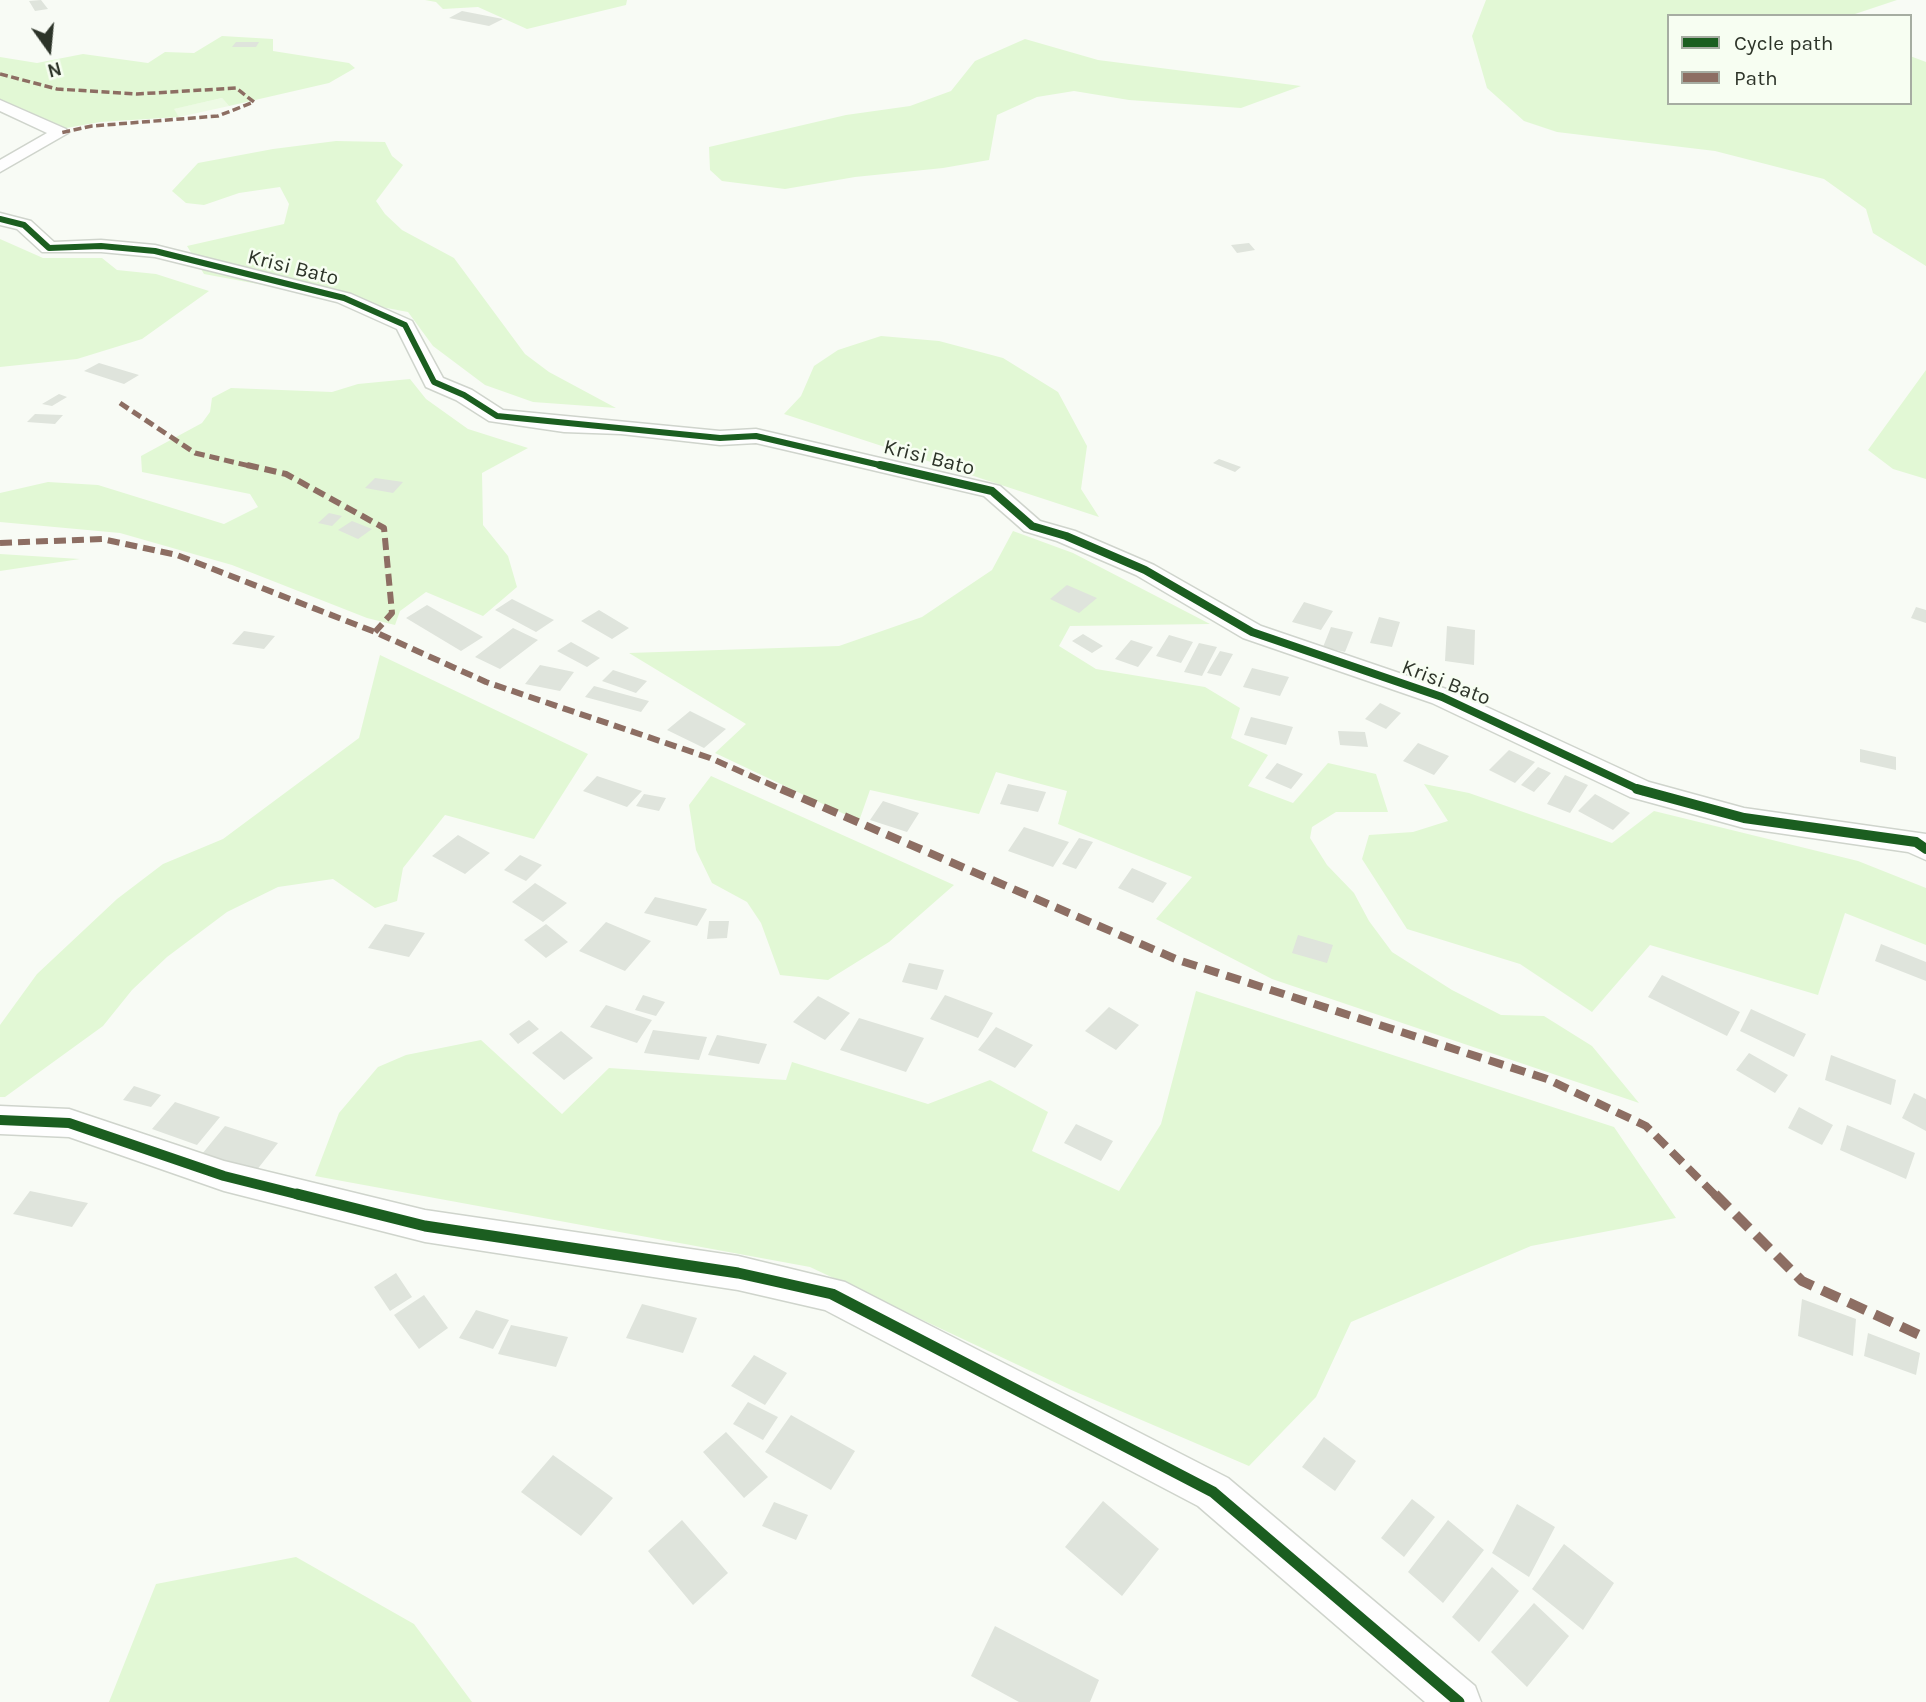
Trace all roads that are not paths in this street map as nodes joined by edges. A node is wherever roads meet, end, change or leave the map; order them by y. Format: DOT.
graph roads {
  1 [pos="0,105"];
  2 [pos="0,167"];
  3 [pos="0,219"];
  4 [pos="1926,849"];
  5 [pos="0,1120"];
  6 [pos="1459,1702"];
  1 -- 2 [label="street"];
  3 -- 4 [label="street, Krisi Bato"];
  5 -- 6 [label="street"];
}
